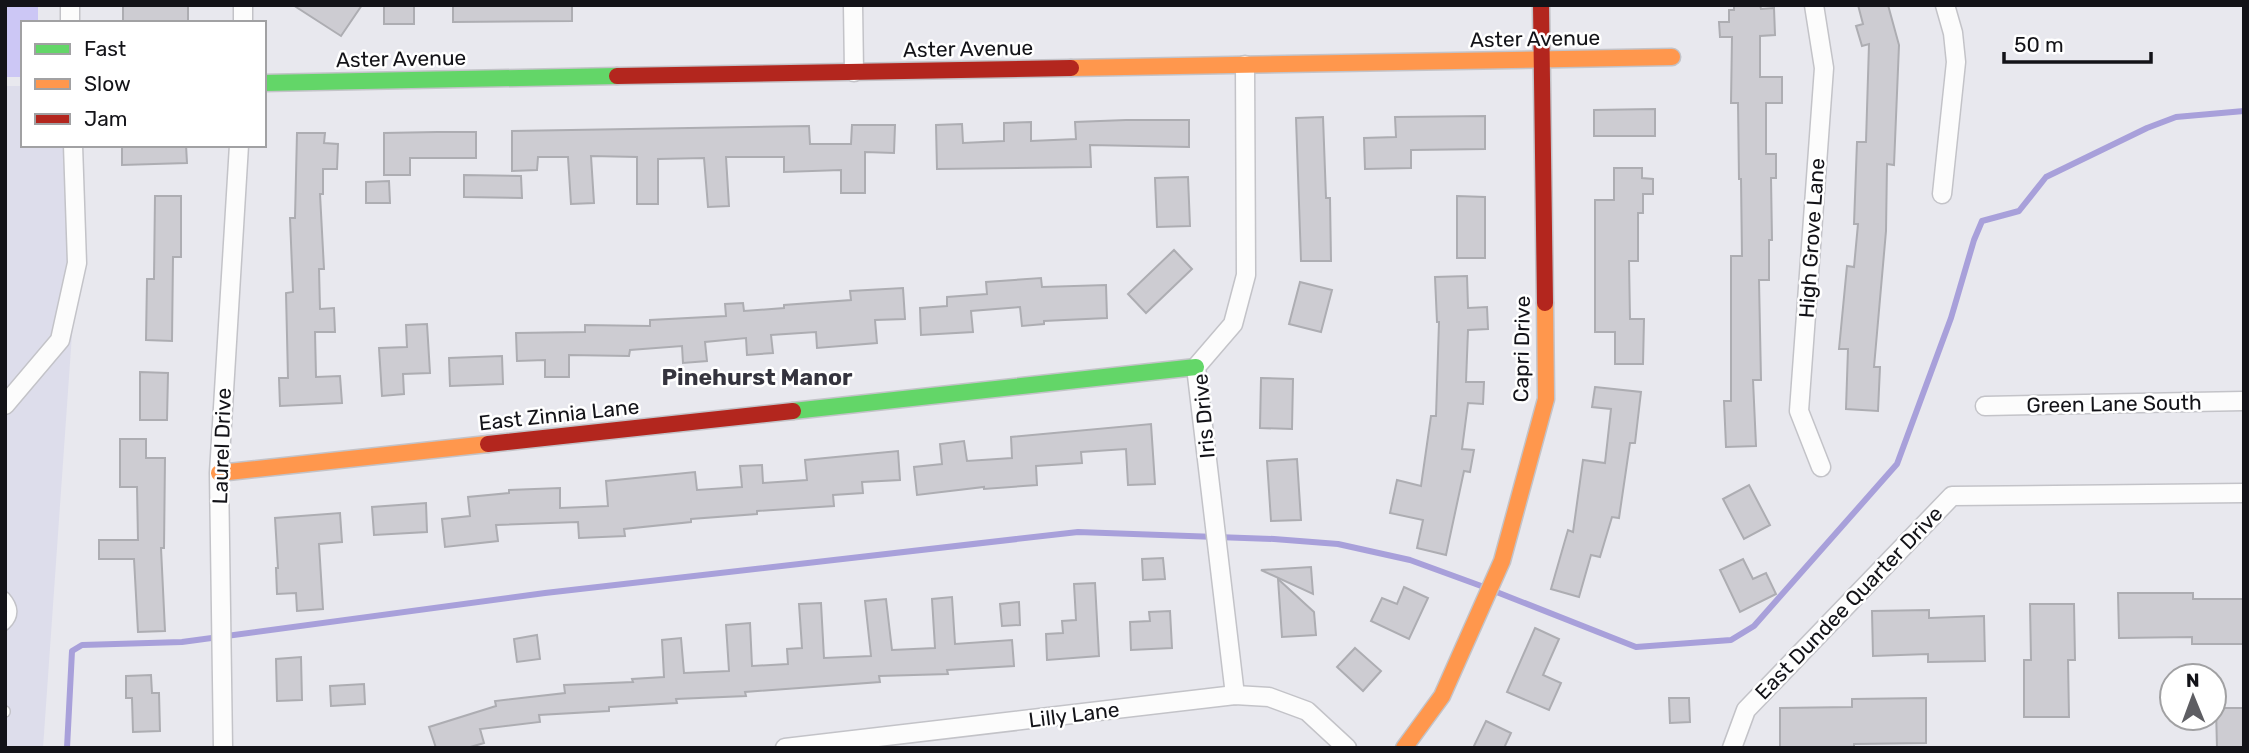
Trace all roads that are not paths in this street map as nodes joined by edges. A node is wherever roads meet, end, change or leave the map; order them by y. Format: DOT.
graph roads {
  1 [pos="853,5"];
  2 [pos="1541,5"];
  3 [pos="1814,5"];
  4 [pos="1945,5"];
  5 [pos="1672,57"];
  6 [pos="1543,59"];
  7 [pos="1245,65"];
  8 [pos="854,72"];
  9 [pos="266,83"];
  10 [pos="73,147"];
  11 [pos="239,147"];
  12 [pos="1942,194"];
  13 [pos="1196,367"];
  14 [pos="2244,401"];
  15 [pos="5,405"];
  16 [pos="1985,406"];
  17 [pos="1821,467"];
  18 [pos="219,473"];
  19 [pos="2244,493"];
  20 [pos="5,597"];
  21 [pos="5,625"];
  22 [pos="1235,695"];
  23 [pos="855,745"];
  24 [pos="223,748"];
  25 [pos="785,748"];
  26 [pos="1347,748"];
  27 [pos="1404,748"];
  28 [pos="1732,748"];
  1 -- 8 [label="street"];
  2 -- 6 [label="street, Capri Drive"];
  3 -- 17 [label="street, High Grove Lane"];
  4 -- 12 [label="street"];
  5 -- 6 [label="street, Aster Avenue"];
  6 -- 7 [label="street, Aster Avenue"];
  6 -- 27 [label="street, Capri Drive"];
  7 -- 8 [label="street, Aster Avenue"];
  7 -- 13 [label="street, Iris Drive"];
  8 -- 9 [label="street, Aster Avenue"];
  10 -- 15 [label="street"];
  11 -- 18 [label="street, Laurel Drive"];
  13 -- 18 [label="street, East Zinnia Lane"];
  13 -- 22 [label="street, Iris Drive"];
  14 -- 16 [label="street, Green Lane South"];
  18 -- 24 [label="street, Laurel Drive"];
  19 -- 28 [label="street, East Dundee Quarter Drive"];
  20 -- 21 [label="lane"];
  22 -- 23 [label="street, Lilly Lane"];
  22 -- 26 [label="street, Lilly Lane"];
  23 -- 25 [label="street, Lilly Lane"];
}
